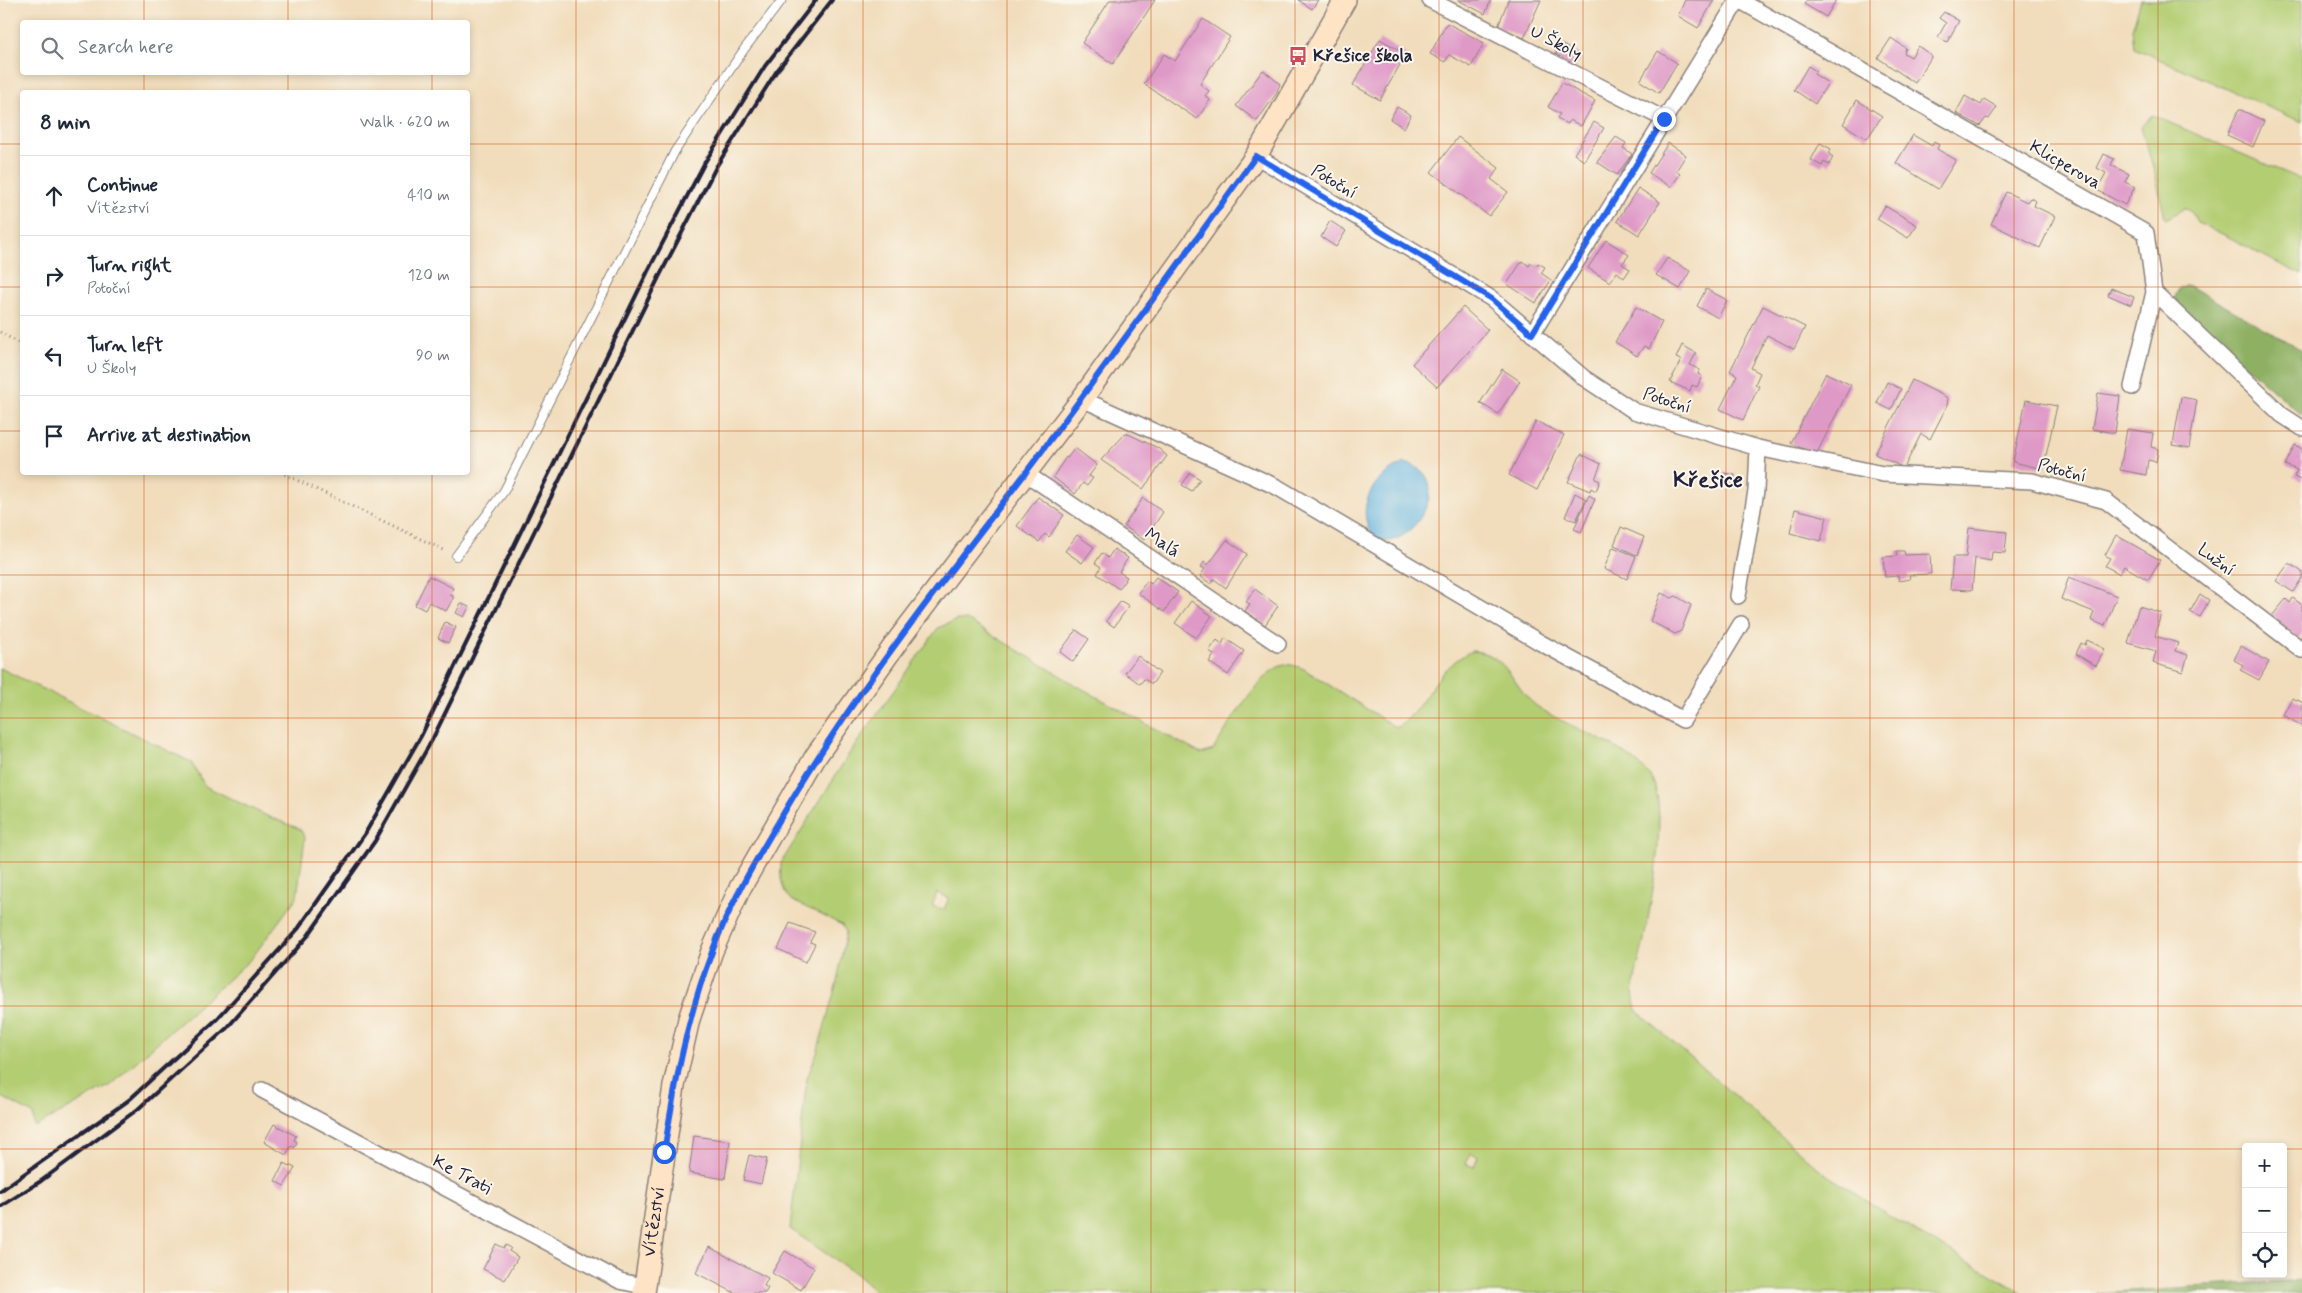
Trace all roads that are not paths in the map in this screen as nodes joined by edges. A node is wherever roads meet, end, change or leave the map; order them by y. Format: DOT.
graph roads {
  1 [pos="782,0"];
  2 [pos="1345,0"];
  3 [pos="1430,0"];
  4 [pos="1738,0"];
  5 [pos="1664,119"];
  6 [pos="1256,156"];
  7 [pos="2154,292"];
  8 [pos="1532,334"];
  9 [pos="2132,387"];
  10 [pos="1082,399"];
  11 [pos="2302,428"];
  12 [pos="1758,448"];
  13 [pos="1025,473"];
  14 [pos="2106,501"];
  15 [pos="456,556"];
  16 [pos="1738,596"];
  17 [pos="1741,624"];
  18 [pos="1278,644"];
  19 [pos="2302,650"];
  20 [pos="262,1090"];
  21 [pos="646,1290"];
  1 -- 15 [label="lane"];
  2 -- 6 [label="main road, Vítězství"];
  3 -- 5 [label="street, U Školy"];
  4 -- 5 [label="street"];
  4 -- 7 [label="street, Klicperova"];
  5 -- 8 [label="street"];
  6 -- 8 [label="street, Potoční"];
  6 -- 10 [label="main road, Vítězství"];
  7 -- 9 [label="street"];
  7 -- 11 [label="street"];
  8 -- 12 [label="street, Potoční"];
  10 -- 13 [label="main road, Vítězství"];
  10 -- 17 [label="street"];
  12 -- 14 [label="street, Potoční"];
  12 -- 16 [label="street"];
  13 -- 18 [label="street, Malá"];
  13 -- 21 [label="main road, Vítězství"];
  14 -- 19 [label="street, Lužní"];
  20 -- 21 [label="street, Ke Trati"];
}
